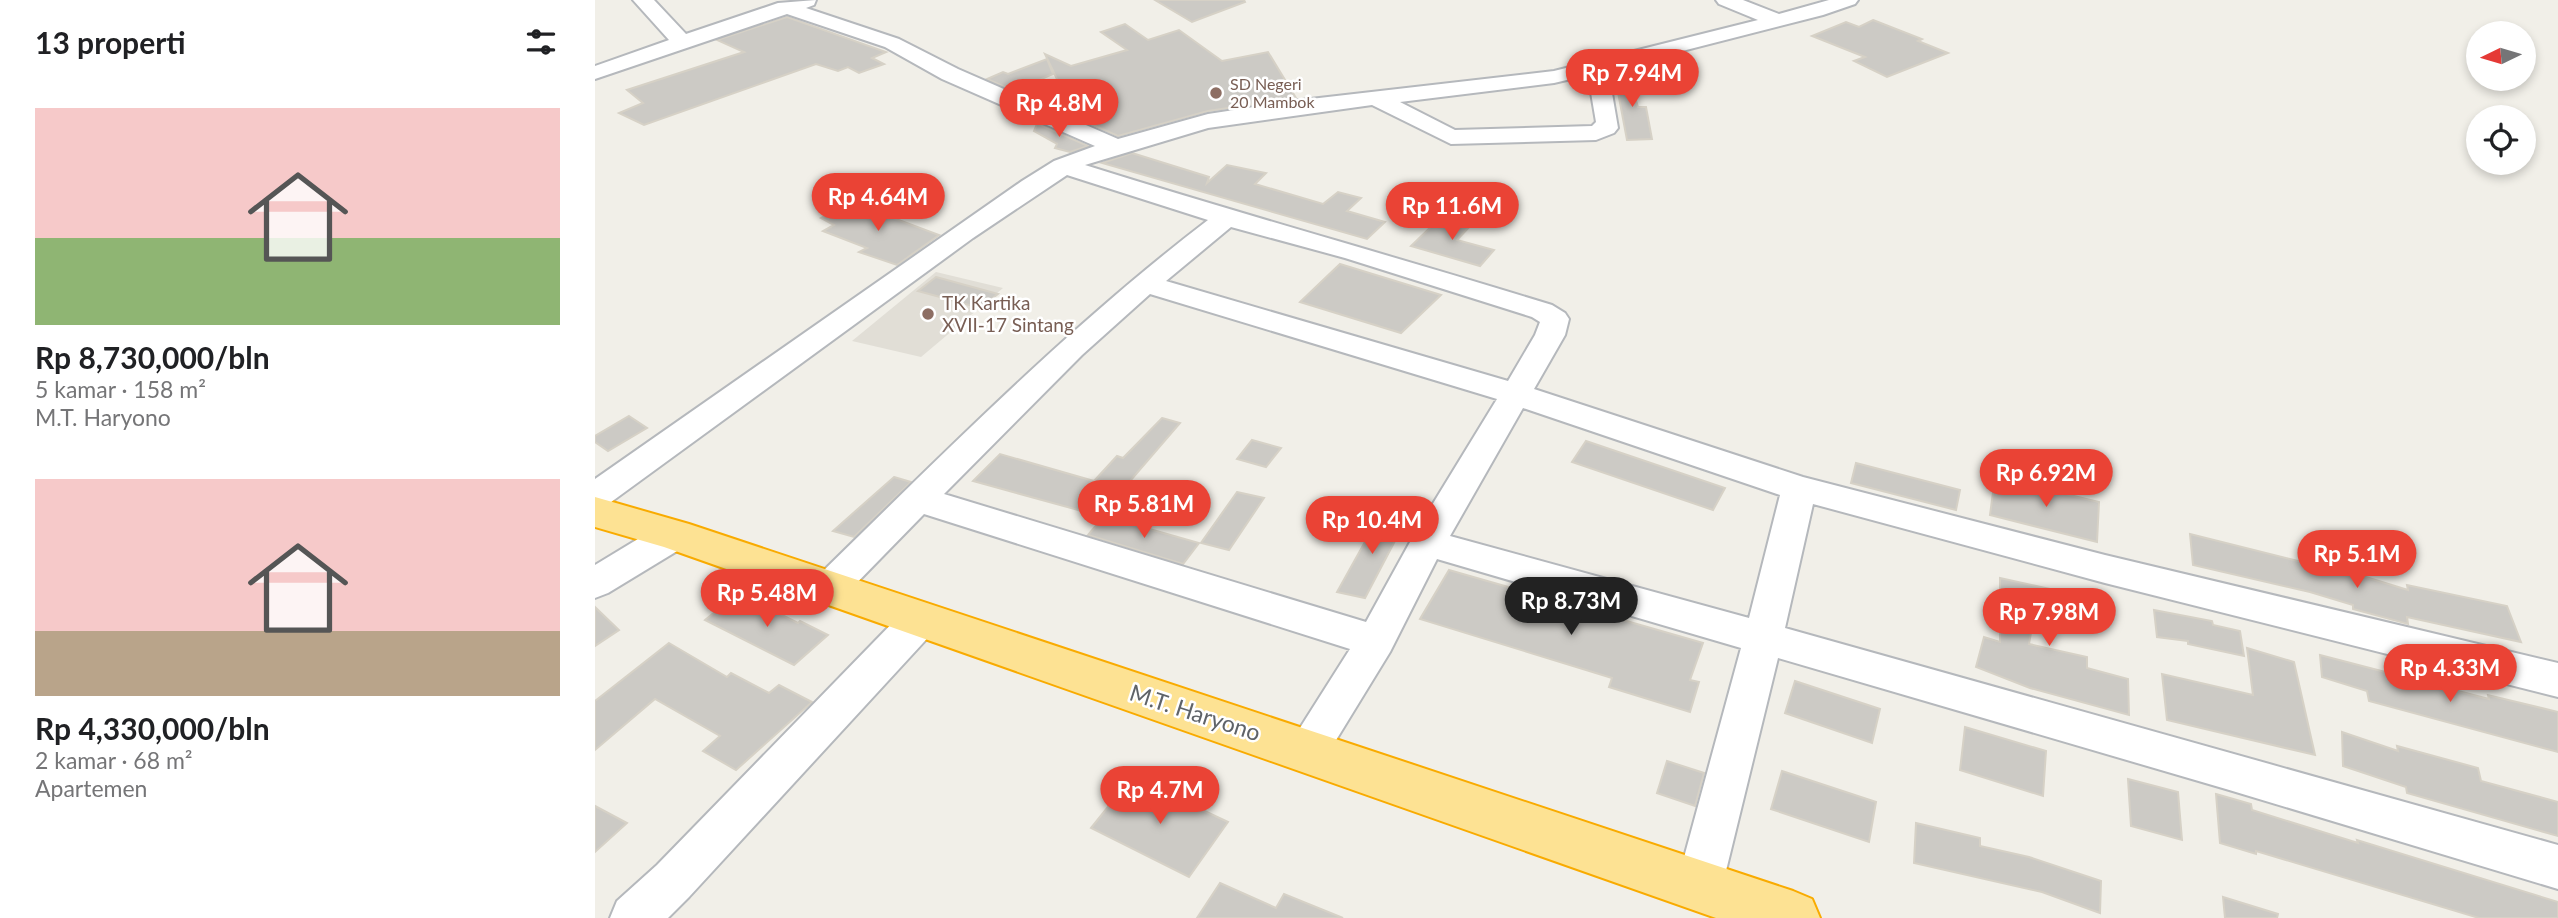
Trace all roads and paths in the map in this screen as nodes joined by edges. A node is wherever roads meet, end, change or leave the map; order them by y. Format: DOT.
graph roads {
  1 [pos="643,0"];
  2 [pos="810,0"];
  3 [pos="1726,0"];
  4 [pos="1848,0"];
  5 [pos="785,7"];
  6 [pos="1779,21"];
  7 [pos="682,42"];
  8 [pos="1597,67"];
  9 [pos="595,73"];
  10 [pos="1375,97"];
  11 [pos="1115,146"];
  12 [pos="1063,166"];
  13 [pos="1227,218"];
  14 [pos="1144,283"];
  15 [pos="1516,394"];
  16 [pos="1799,488"];
  17 [pos="595,496"];
  18 [pos="919,499"];
  19 [pos="595,512"];
  20 [pos="674,535"];
  21 [pos="1428,543"];
  22 [pos="595,583"];
  23 [pos="829,588"];
  24 [pos="920,620"];
  25 [pos="1763,640"];
  26 [pos="1376,642"];
  27 [pos="2558,680"];
  28 [pos="1307,750"];
  29 [pos="2558,867"];
  30 [pos="1699,887"];
  31 [pos="634,918"];
  32 [pos="1793,918"];
  1 -- 7 [label="street"];
  2 -- 5 [label="street"];
  3 -- 6 [label="street"];
  4 -- 6 [label="street"];
  5 -- 7 [label="street"];
  5 -- 11 [label="street"];
  6 -- 8 [label="street"];
  7 -- 9 [label="street"];
  8 -- 10 [label="street"];
  8 -- 10 [label="street"];
  10 -- 11 [label="street"];
  11 -- 12 [label="street"];
  12 -- 13 [label="street"];
  12 -- 17 [label="street"];
  13 -- 14 [label="street"];
  13 -- 15 [label="street"];
  14 -- 15 [label="street"];
  14 -- 18 [label="street"];
  15 -- 16 [label="street"];
  15 -- 21 [label="street"];
  16 -- 25 [label="street"];
  16 -- 27 [label="street"];
  18 -- 23 [label="street"];
  18 -- 26 [label="street"];
  19 -- 20 [label="highway, M.T. Haryono"];
  20 -- 22 [label="street"];
  20 -- 23 [label="highway, M.T. Haryono"];
  21 -- 25 [label="street"];
  21 -- 26 [label="street"];
  23 -- 24 [label="highway, M.T. Haryono"];
  24 -- 28 [label="highway, M.T. Haryono"];
  24 -- 31 [label="street"];
  25 -- 29 [label="street"];
  25 -- 30 [label="street"];
  26 -- 28 [label="street"];
  28 -- 30 [label="highway, M.T. Haryono"];
  30 -- 32 [label="highway, M.T. Haryono"];
}
